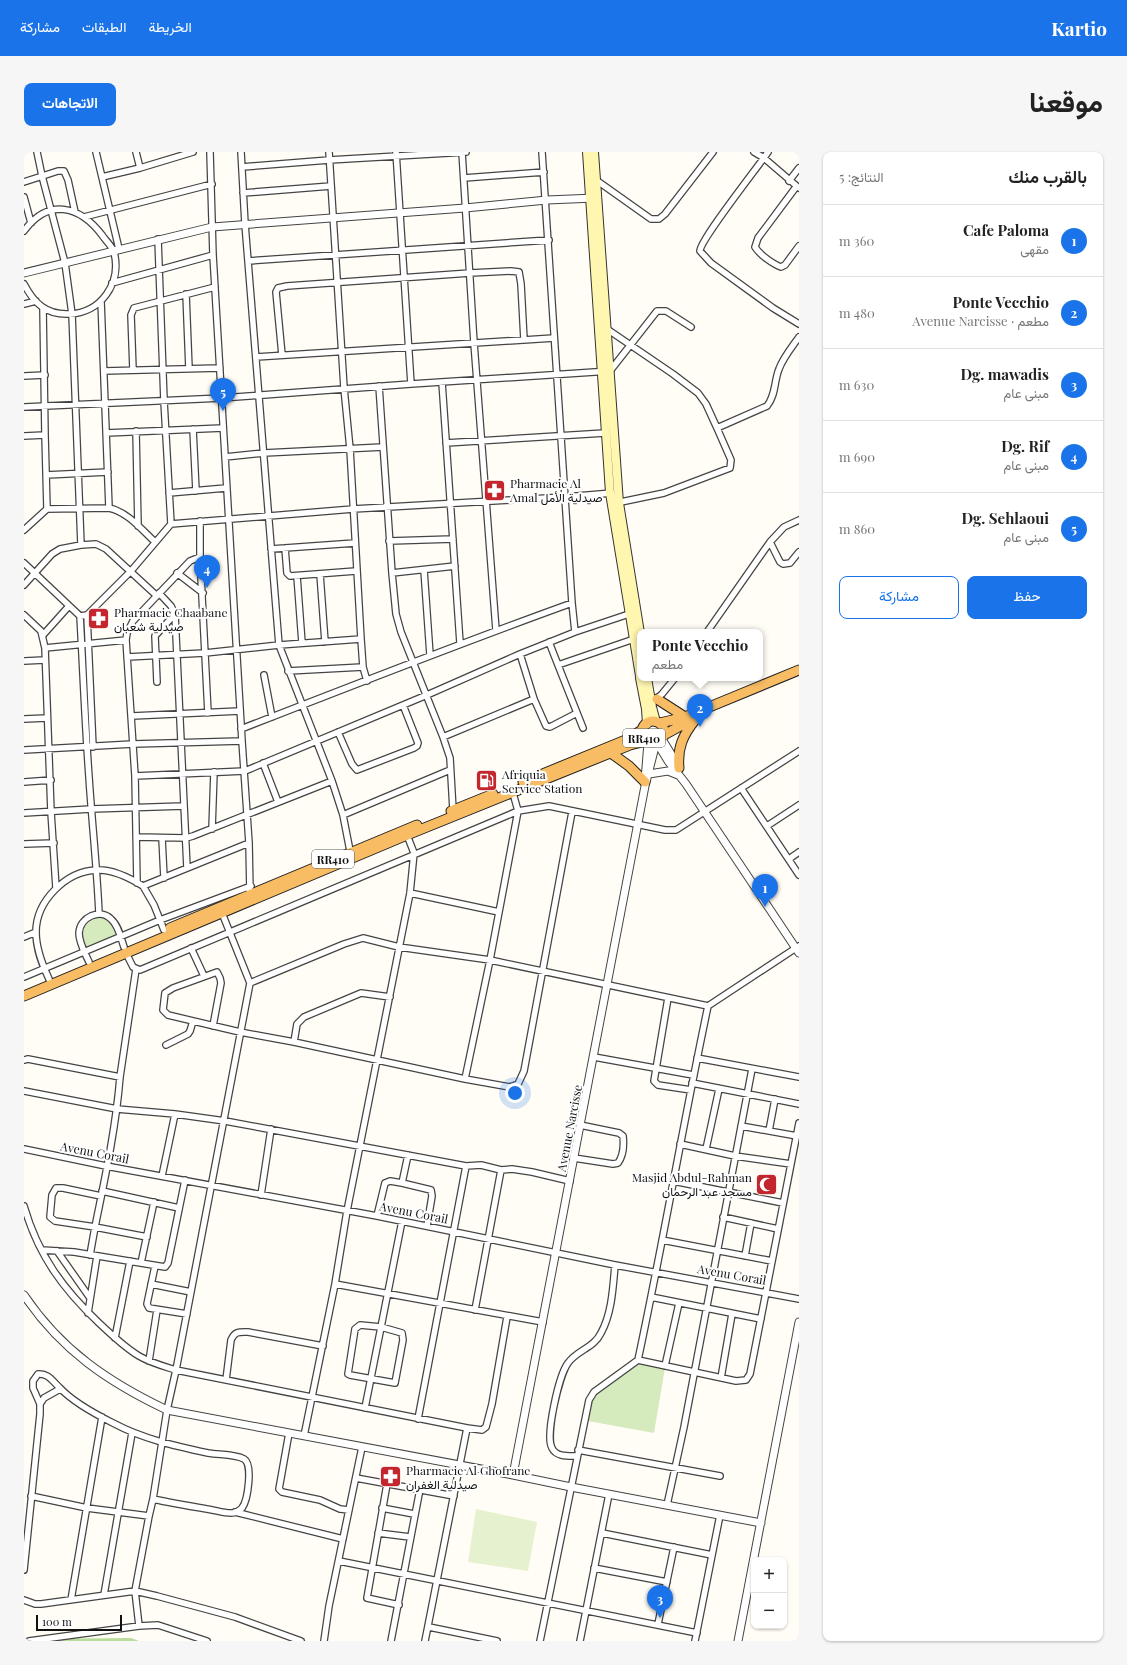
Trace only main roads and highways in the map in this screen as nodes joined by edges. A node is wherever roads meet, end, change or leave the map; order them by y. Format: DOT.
graph roads {
  1 [pos="587,152"];
  2 [pos="594,152"];
  3 [pos="593,180"];
  4 [pos="606,371"];
  5 [pos="614,492"];
  6 [pos="633,613"];
  7 [pos="639,629"];
  8 [pos="637,650"];
  9 [pos="799,670"];
  10 [pos="799,676"];
  11 [pos="641,681"];
  12 [pos="648,681"];
  13 [pos="654,700"];
  14 [pos="685,717"];
  15 [pos="696,719"];
  16 [pos="658,723"];
  17 [pos="644,727"];
  18 [pos="656,740"];
  19 [pos="611,754"];
  20 [pos="679,772"];
  21 [pos="646,781"];
  22 [pos="125,950"];
  23 [pos="24,990"];
  24 [pos="24,996"];
  1 -- 3 [label="main road"];
  2 -- 3 [label="main road"];
  3 -- 4 [label="main road"];
  4 -- 5 [label="main road"];
  4 -- 5 [label="main road"];
  5 -- 6 [label="main road"];
  6 -- 7 [label="main road"];
  6 -- 8 [label="main road"];
  9 -- 14 [label="highway, RR410"];
  10 -- 15 [label="highway, RR410"];
  11 -- 17 [label="main road"];
  12 -- 13 [label="main road"];
  13 -- 14 [label="highway"];
  13 -- 16 [label="main road"];
  14 -- 16 [label="highway, RR410"];
  15 -- 18 [label="highway, RR410"];
  15 -- 20 [label="highway"];
  16 -- 17 [label="highway, RR410"];
  16 -- 18 [label="highway, RR410"];
  17 -- 18 [label="highway, RR410"];
  17 -- 22 [label="highway, RR410"];
  18 -- 19 [label="highway, RR410"];
  19 -- 21 [label="highway"];
  19 -- 22 [label="highway, RR410"];
  22 -- 23 [label="highway, RR410"];
  22 -- 24 [label="highway, RR410"];
}
